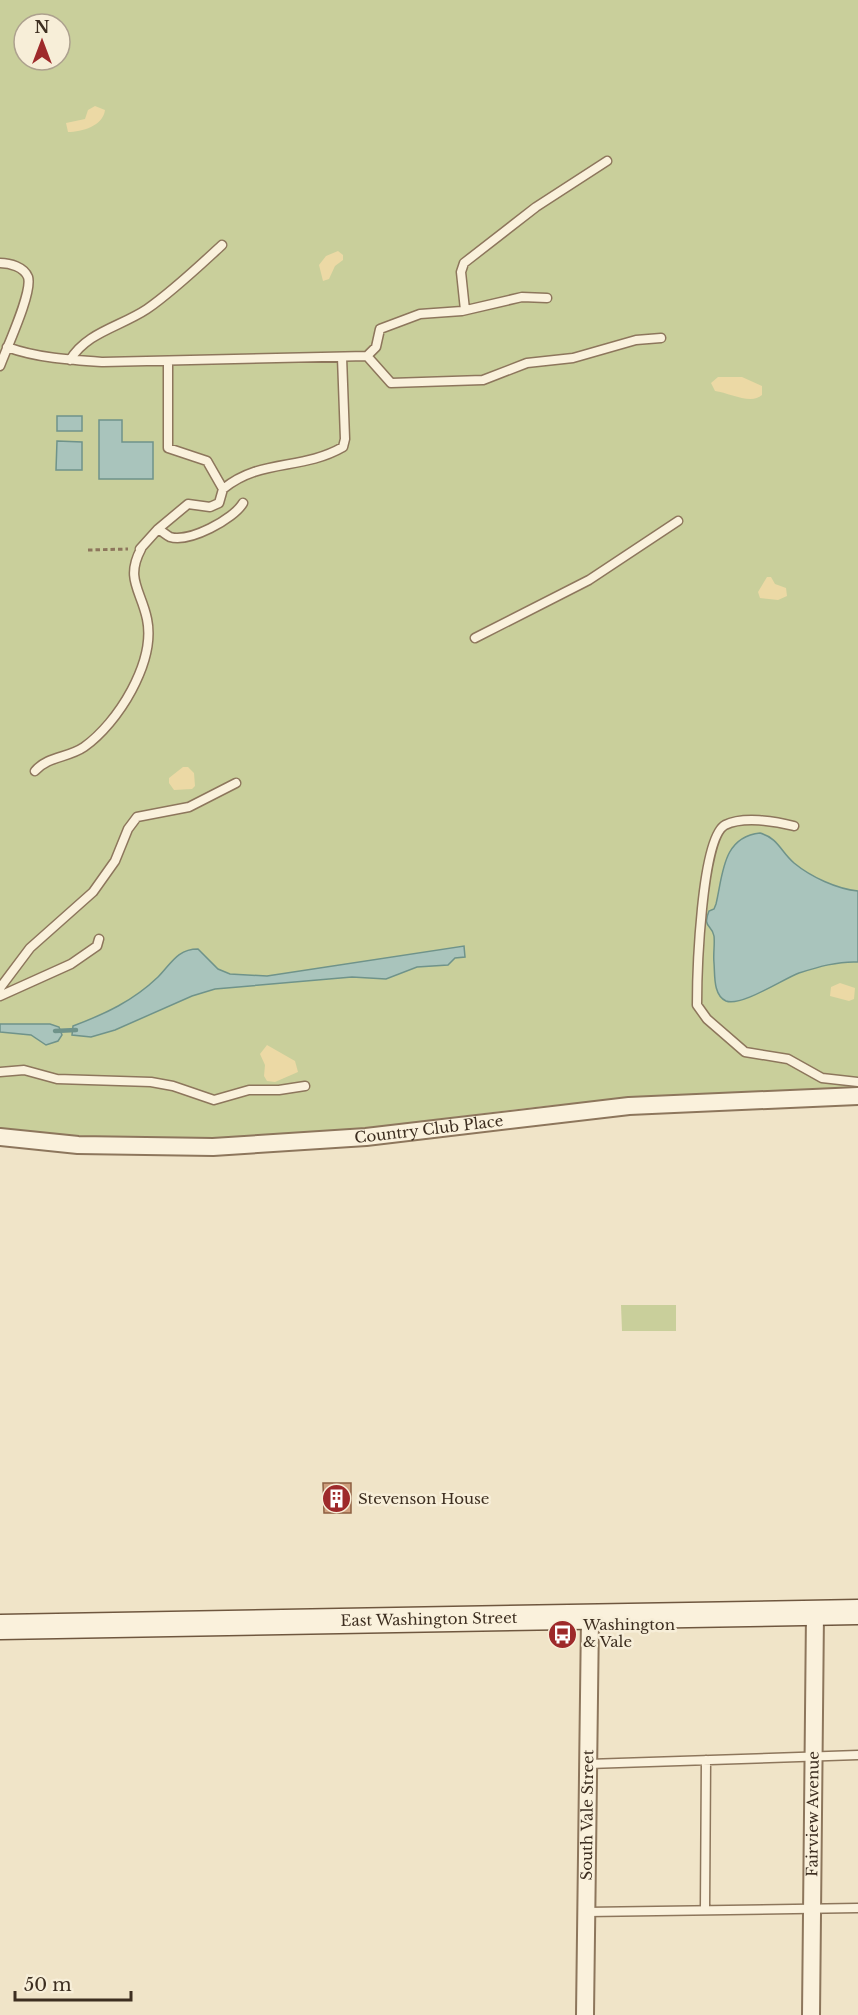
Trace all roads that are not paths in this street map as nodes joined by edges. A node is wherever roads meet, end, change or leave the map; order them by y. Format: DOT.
graph roads {
  1 [pos="607,161"];
  2 [pos="222,245"];
  3 [pos="0,263"];
  4 [pos="547,298"];
  5 [pos="465,310"];
  6 [pos="661,338"];
  7 [pos="7,347"];
  8 [pos="367,356"];
  9 [pos="342,357"];
  10 [pos="70,360"];
  11 [pos="168,361"];
  12 [pos="0,366"];
  13 [pos="223,489"];
  14 [pos="243,503"];
  15 [pos="678,521"];
  16 [pos="158,529"];
  17 [pos="475,638"];
  18 [pos="34,771"];
  19 [pos="236,783"];
  20 [pos="794,826"];
  21 [pos="99,939"];
  22 [pos="0,988"];
  23 [pos="0,996"];
  24 [pos="0,1072"];
  25 [pos="858,1082"];
  26 [pos="305,1086"];
  27 [pos="858,1096"];
  28 [pos="0,1137"];
  29 [pos="815,1612"];
  30 [pos="858,1612"];
  31 [pos="590,1617"];
  32 [pos="0,1627"];
  33 [pos="858,1755"];
  34 [pos="813,1756"];
  35 [pos="705,1760"];
  36 [pos="588,1764"];
  37 [pos="858,1908"];
  38 [pos="812,1909"];
  39 [pos="705,1910"];
  40 [pos="586,1912"];
  41 [pos="585,2015"];
  42 [pos="811,2015"];
  1 -- 5 [label="lane"];
  2 -- 10 [label="lane"];
  3 -- 7 [label="lane"];
  4 -- 5 [label="lane"];
  5 -- 8 [label="lane"];
  6 -- 8 [label="lane"];
  7 -- 10 [label="lane"];
  7 -- 12 [label="lane"];
  8 -- 9 [label="lane"];
  9 -- 11 [label="lane"];
  9 -- 13 [label="lane"];
  10 -- 11 [label="lane"];
  11 -- 13 [label="lane"];
  13 -- 16 [label="lane"];
  14 -- 16 [label="lane"];
  15 -- 17 [label="lane"];
  16 -- 18 [label="lane"];
  19 -- 22 [label="lane"];
  20 -- 25 [label="lane"];
  21 -- 23 [label="lane"];
  24 -- 26 [label="lane"];
  27 -- 28 [label="street, Country Club Place"];
  29 -- 30 [label="main road, East Washington Street"];
  29 -- 31 [label="main road, East Washington Street"];
  29 -- 34 [label="street, Fairview Avenue"];
  31 -- 32 [label="main road, East Washington Street"];
  31 -- 36 [label="street, South Vale Street"];
  33 -- 34 [label="lane"];
  34 -- 35 [label="lane"];
  34 -- 38 [label="street, Fairview Avenue"];
  35 -- 36 [label="lane"];
  35 -- 39 [label="lane"];
  36 -- 40 [label="street, South Vale Street"];
  37 -- 38 [label="lane"];
  38 -- 39 [label="lane"];
  38 -- 42 [label="street, Fairview Avenue"];
  39 -- 40 [label="lane"];
  40 -- 41 [label="street, South Vale Street"];
}
